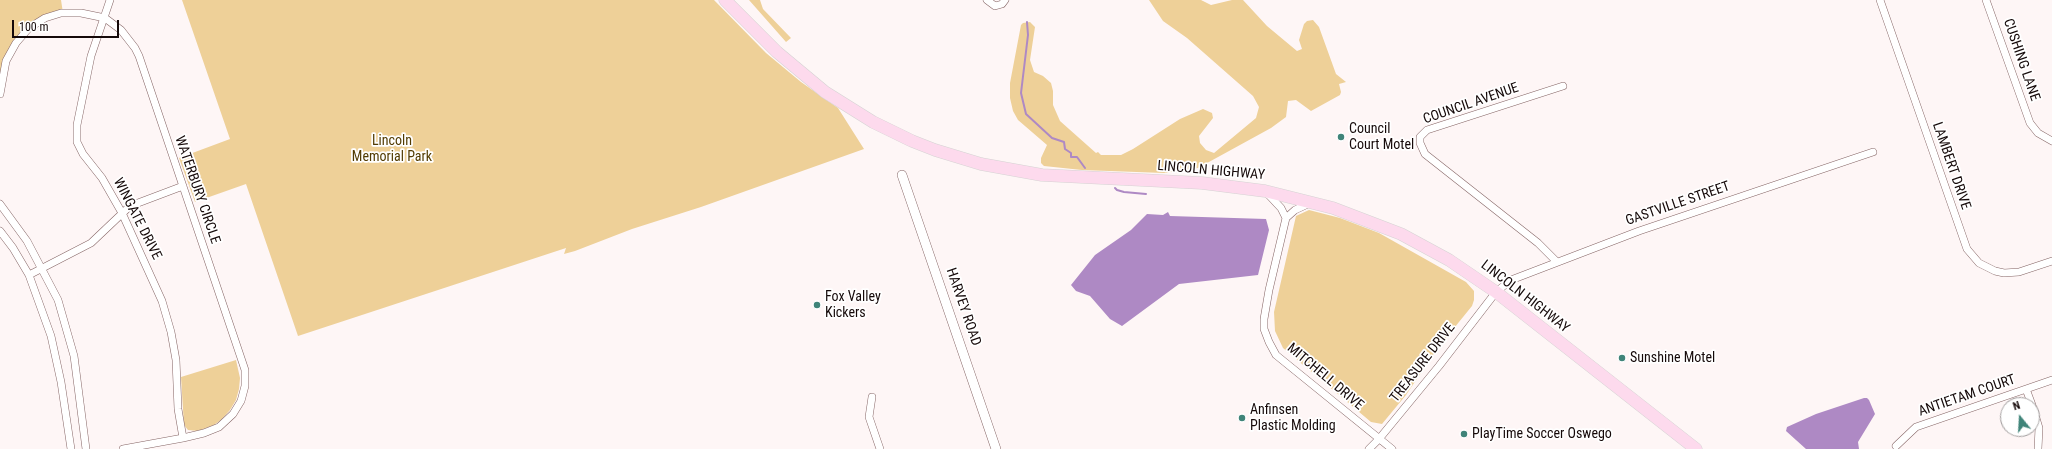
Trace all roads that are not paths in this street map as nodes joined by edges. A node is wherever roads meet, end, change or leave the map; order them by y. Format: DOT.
graph roads {
  1 [pos="110,0"];
  2 [pos="725,0"];
  3 [pos="987,0"];
  4 [pos="1005,0"];
  5 [pos="1882,0"];
  6 [pos="1986,0"];
  7 [pos="105,18"];
  8 [pos="1563,86"];
  9 [pos="0,94"];
  10 [pos="2052,141"];
  11 [pos="1873,152"];
  12 [pos="902,175"];
  13 [pos="182,186"];
  14 [pos="1264,191"];
  15 [pos="1314,202"];
  16 [pos="0,204"];
  17 [pos="122,213"];
  18 [pos="1286,218"];
  19 [pos="0,231"];
  20 [pos="1556,261"];
  21 [pos="2052,261"];
  22 [pos="43,269"];
  23 [pos="29,275"];
  24 [pos="1496,292"];
  25 [pos="2052,380"];
  26 [pos="2026,389"];
  27 [pos="872,397"];
  28 [pos="2029,397"];
  29 [pos="2039,437"];
  30 [pos="183,438"];
  31 [pos="1380,439"];
  32 [pos="1896,446"];
  33 [pos="71,449"];
  34 [pos="86,449"];
  35 [pos="123,449"];
  36 [pos="880,449"];
  37 [pos="996,449"];
  38 [pos="1369,449"];
  39 [pos="1392,449"];
  40 [pos="1696,449"];
  41 [pos="2038,449"];
  1 -- 7 [label="street, WINGATE DRIVE"];
  2 -- 14 [label="main road, LINCOLN HIGHWAY"];
  3 -- 4 [label="street"];
  5 -- 21 [label="street, LAMBERT DRIVE"];
  6 -- 10 [label="street, CUSHING LANE"];
  7 -- 9 [label="street, WATERBURY CIRCLE"];
  7 -- 13 [label="street, WATERBURY CIRCLE"];
  7 -- 17 [label="street, WINGATE DRIVE"];
  8 -- 20 [label="street, COUNCIL AVENUE"];
  11 -- 20 [label="street, GASTVILLE STREET"];
  12 -- 37 [label="street, HARVEY ROAD"];
  13 -- 17 [label="street"];
  13 -- 30 [label="street, WATERBURY CIRCLE"];
  14 -- 15 [label="main road, LINCOLN HIGHWAY"];
  14 -- 18 [label="street"];
  15 -- 18 [label="street"];
  15 -- 24 [label="main road, LINCOLN HIGHWAY"];
  16 -- 22 [label="street"];
  17 -- 22 [label="street"];
  17 -- 30 [label="street, WINGATE DRIVE"];
  18 -- 31 [label="street, MITCHELL DRIVE"];
  19 -- 23 [label="street"];
  20 -- 24 [label="street, GASTVILLE STREET"];
  22 -- 23 [label="street"];
  22 -- 34 [label="street"];
  23 -- 33 [label="street"];
  24 -- 31 [label="street, TREASURE DRIVE"];
  24 -- 40 [label="main road, LINCOLN HIGHWAY"];
  25 -- 26 [label="street, ANTIETAM COURT"];
  26 -- 28 [label="street"];
  26 -- 32 [label="street, ANTIETAM COURT"];
  27 -- 36 [label="street"];
  29 -- 41 [label="street"];
  30 -- 35 [label="street, WATERBURY CIRCLE"];
  31 -- 38 [label="street, TREASURE DRIVE"];
  31 -- 39 [label="street, MITCHELL DRIVE"];
}
